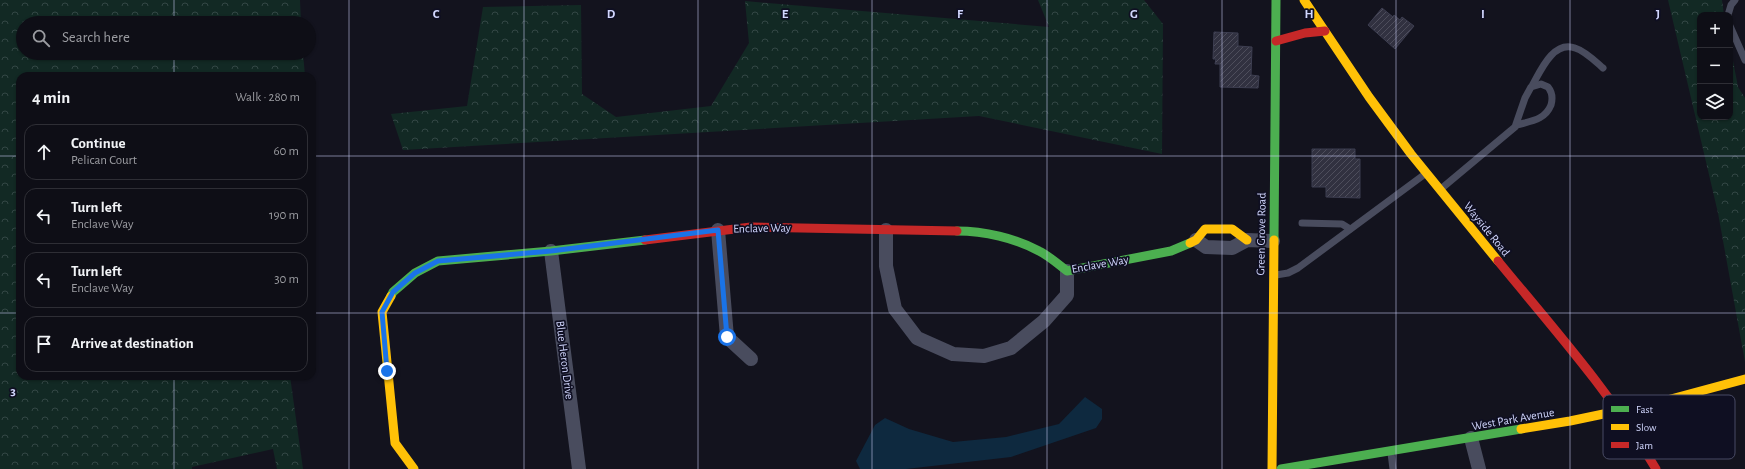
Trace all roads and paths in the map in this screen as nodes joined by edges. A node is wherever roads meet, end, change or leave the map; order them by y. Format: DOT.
graph roads {
  1 [pos="1276,0"];
  2 [pos="1304,0"];
  3 [pos="1735,0"];
  4 [pos="1729,12"];
  5 [pos="1325,31"];
  6 [pos="1733,33"];
  7 [pos="1276,41"];
  8 [pos="1745,60"];
  9 [pos="1603,68"];
  10 [pos="1532,86"];
  11 [pos="1515,127"];
  12 [pos="1426,173"];
  13 [pos="1440,190"];
  14 [pos="1302,223"];
  15 [pos="1350,229"];
  16 [pos="718,230"];
  17 [pos="886,230"];
  18 [pos="1196,240"];
  19 [pos="1273,241"];
  20 [pos="551,251"];
  21 [pos="1067,271"];
  22 [pos="1273,276"];
  23 [pos="751,359"];
  24 [pos="1745,379"];
  25 [pos="1606,395"];
  26 [pos="1686,395"];
  27 [pos="1603,414"];
  28 [pos="1471,438"];
  29 [pos="1390,450"];
  30 [pos="1650,459"];
  31 [pos="414,469"];
  32 [pos="578,469"];
  33 [pos="1272,469"];
  34 [pos="1281,469"];
  35 [pos="1393,469"];
  36 [pos="1479,469"];
  37 [pos="1656,469"];
  1 -- 7 [label="street, Green Grove Road"];
  2 -- 5 [label="street, Wayside Road"];
  3 -- 4 [label="lane"];
  5 -- 7 [label="street"];
  5 -- 12 [label="street, Wayside Road"];
  6 -- 8 [label="lane"];
  7 -- 19 [label="street, Green Grove Road"];
  9 -- 10 [label="lane"];
  10 -- 11 [label="lane"];
  10 -- 11 [label="lane"];
  11 -- 13 [label="lane"];
  12 -- 13 [label="street, Wayside Road"];
  12 -- 15 [label="lane"];
  13 -- 25 [label="street, Wayside Road"];
  14 -- 15 [label="lane"];
  15 -- 22 [label="lane"];
  16 -- 17 [label="street, Enclave Way"];
  16 -- 20 [label="street, Enclave Way"];
  16 -- 23 [label="street"];
  17 -- 21 [label="street, Enclave Way"];
  17 -- 21 [label="street"];
  18 -- 19 [label="street, Enclave Way"];
  18 -- 21 [label="street, Enclave Way"];
  19 -- 22 [label="street, Green Grove Road"];
  20 -- 31 [label="street, Enclave Way"];
  20 -- 32 [label="street, Blue Heron Drive"];
  22 -- 33 [label="street, Green Grove Road"];
  24 -- 26 [label="street, West Park Avenue"];
  27 -- 28 [label="street, West Park Avenue"];
  28 -- 29 [label="street, West Park Avenue"];
  28 -- 36 [label="street"];
  29 -- 34 [label="street, West Park Avenue"];
  29 -- 35 [label="lane"];
  30 -- 37 [label="street, Wayside Road"];
}
